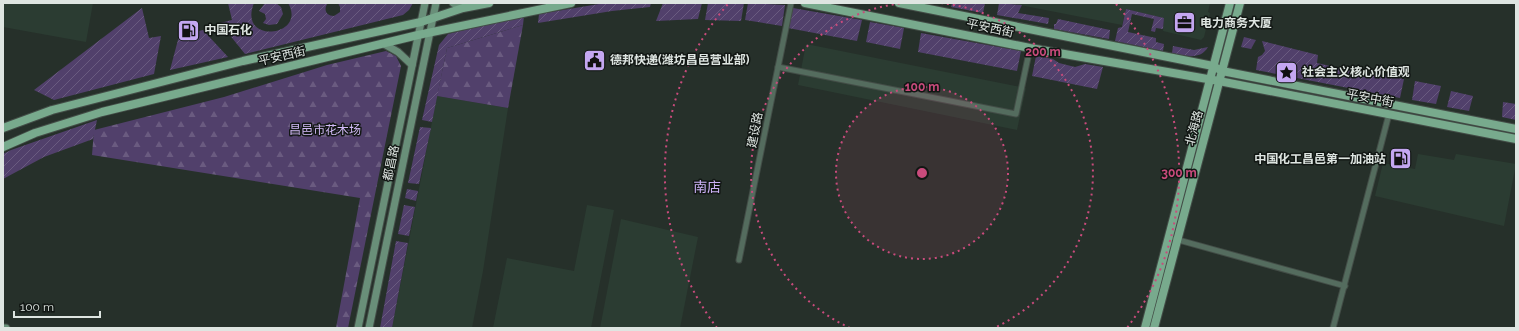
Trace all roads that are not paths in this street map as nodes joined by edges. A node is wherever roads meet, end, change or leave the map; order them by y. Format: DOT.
graph roads {
  1 [pos="425,3"];
  2 [pos="436,3"];
  3 [pos="453,3"];
  4 [pos="489,3"];
  5 [pos="571,3"];
  6 [pos="791,3"];
  7 [pos="805,3"];
  8 [pos="899,3"];
  9 [pos="1230,3"];
  10 [pos="1240,3"];
  11 [pos="463,8"];
  12 [pos="432,19"];
  13 [pos="420,22"];
  14 [pos="429,33"];
  15 [pos="418,35"];
  16 [pos="384,44"];
  17 [pos="1030,48"];
  18 [pos="412,66"];
  19 [pos="1213,66"];
  20 [pos="778,67"];
  21 [pos="1222,71"];
  22 [pos="1210,79"];
  23 [pos="1219,81"];
  24 [pos="1389,114"];
  25 [pos="3,128"];
  26 [pos="1516,129"];
  27 [pos="1516,139"];
  28 [pos="3,147"];
  29 [pos="1168,237"];
  30 [pos="1177,240"];
  31 [pos="739,260"];
  32 [pos="1345,286"];
  33 [pos="358,328"];
  34 [pos="369,328"];
  35 [pos="1145,328"];
  36 [pos="1154,328"];
  37 [pos="1333,328"];
  1 -- 13 [label="street, 都昌路"];
  2 -- 12 [label="street, 都昌路"];
  3 -- 11 [label="street"];
  4 -- 11 [label="main road, 平安西街"];
  5 -- 14 [label="main road, 平安西街"];
  6 -- 20 [label="street, 建设路"];
  7 -- 17 [label="main road, 平安西街"];
  8 -- 19 [label="main road, 平安西街"];
  9 -- 19 [label="main road, 北海路"];
  10 -- 21 [label="main road, 北海路"];
  11 -- 12 [label="main road, 平安西街"];
  12 -- 13 [label="main road, 平安西街"];
  12 -- 14 [label="street, 都昌路"];
  13 -- 15 [label="street, 都昌路"];
  13 -- 25 [label="main road, 平安西街"];
  14 -- 15 [label="main road, 平安西街"];
  14 -- 34 [label="street, 都昌路"];
  15 -- 16 [label="main road, 平安西街"];
  15 -- 18 [label="street, 都昌路"];
  16 -- 18 [label="street"];
  16 -- 28 [label="main road, 平安西街"];
  17 -- 20 [label="street"];
  17 -- 22 [label="main road, 平安西街"];
  18 -- 33 [label="street, 都昌路"];
  19 -- 21 [label="main road, 平安西街"];
  19 -- 22 [label="main road, 北海路"];
  20 -- 31 [label="street, 建设路"];
  21 -- 23 [label="main road, 北海路"];
  21 -- 26 [label="main road, 平安中街"];
  22 -- 23 [label="main road, 平安西街"];
  22 -- 29 [label="main road, 北海路"];
  23 -- 24 [label="main road, 平安中街"];
  23 -- 30 [label="main road, 北海路"];
  24 -- 27 [label="main road, 平安中街"];
  24 -- 32 [label="street"];
  29 -- 30 [label="street"];
  29 -- 35 [label="main road, 北海路"];
  30 -- 32 [label="street"];
  30 -- 36 [label="main road, 北海路"];
  32 -- 37 [label="street"];
}
